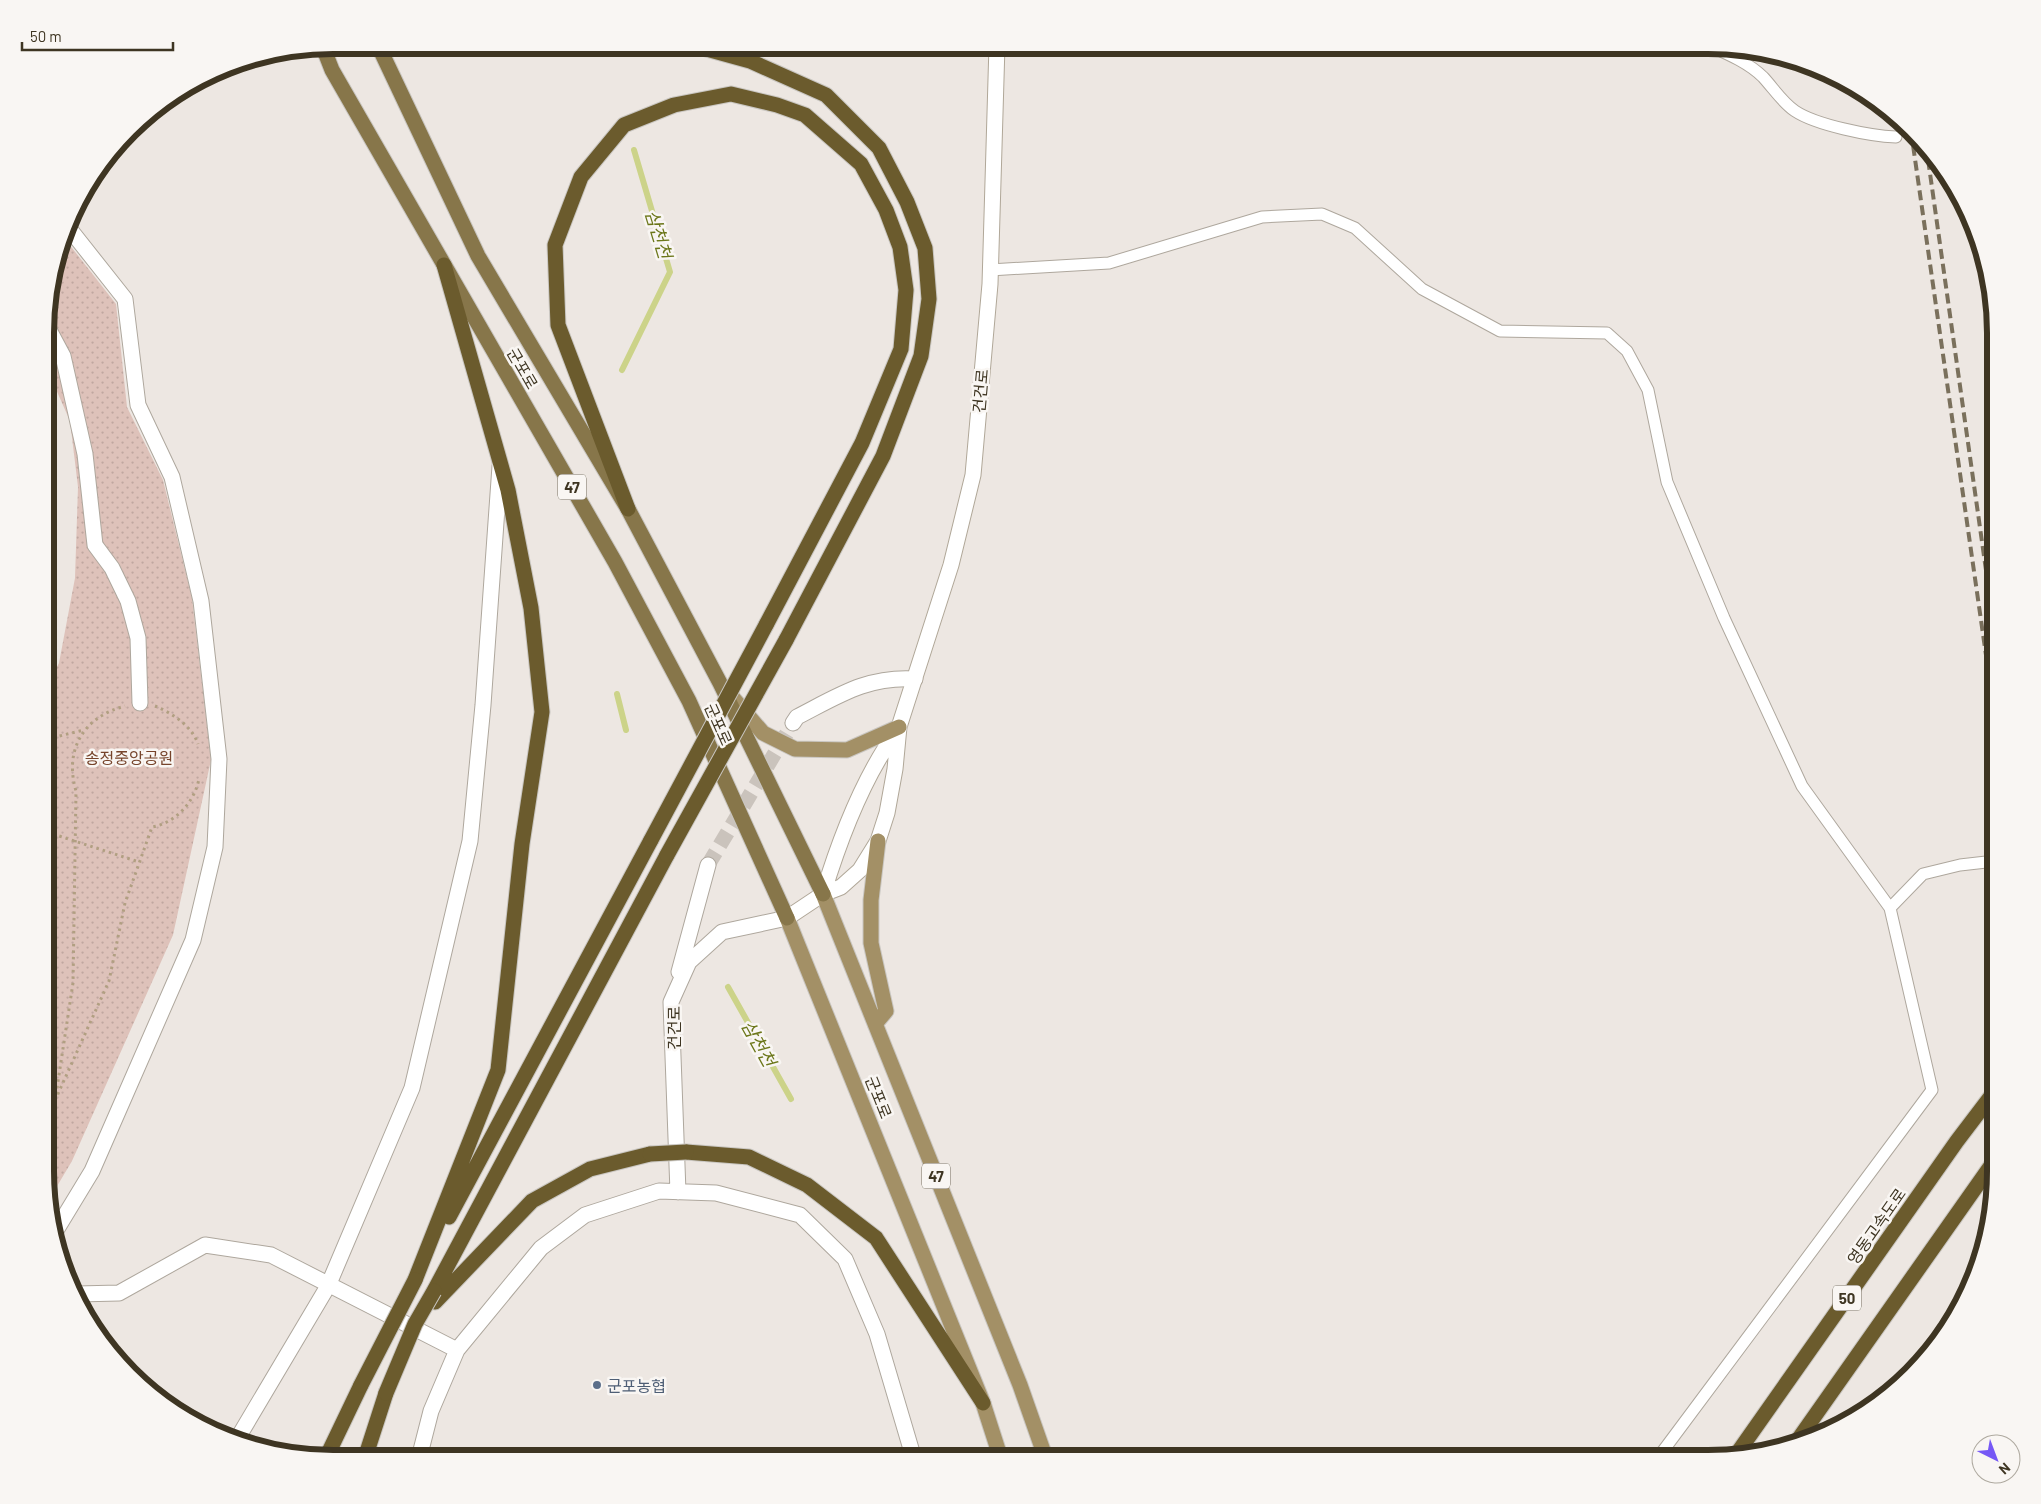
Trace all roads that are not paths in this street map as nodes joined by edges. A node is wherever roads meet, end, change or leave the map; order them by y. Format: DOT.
graph roads {
  1 [pos="320,54"];
  2 [pos="325,54"];
  3 [pos="385,54"];
  4 [pos="725,54"];
  5 [pos="996,54"];
  6 [pos="1728,54"];
  7 [pos="332,70"];
  8 [pos="1896,137"];
  9 [pos="73,233"];
  10 [pos="444,265"];
  11 [pos="990,270"];
  12 [pos="54,339"];
  13 [pos="501,462"];
  14 [pos="628,510"];
  15 [pos="915,679"];
  16 [pos="720,683"];
  17 [pos="140,703"];
  18 [pos="793,723"];
  19 [pos="899,727"];
  20 [pos="878,841"];
  21 [pos="1987,861"];
  22 [pos="708,865"];
  23 [pos="823,894"];
  24 [pos="1890,908"];
  25 [pos="787,918"];
  26 [pos="671,1002"];
  27 [pos="875,1024"];
  28 [pos="1987,1102"];
  29 [pos="1987,1171"];
  30 [pos="678,1192"];
  31 [pos="59,1226"];
  32 [pos="415,1280"];
  33 [pos="328,1286"];
  34 [pos="83,1294"];
  35 [pos="415,1324"];
  36 [pos="457,1350"];
  37 [pos="983,1403"];
  38 [pos="1804,1433"];
  39 [pos="240,1434"];
  40 [pos="1741,1448"];
  41 [pos="330,1450"];
  42 [pos="368,1450"];
  43 [pos="421,1450"];
  44 [pos="911,1450"];
  45 [pos="998,1450"];
  46 [pos="1043,1450"];
  47 [pos="1664,1450"];
  1 -- 7 [label="main road, 군포로 / 47"];
  2 -- 7 [label="highway, 47"];
  3 -- 14 [label="highway, 군포로 / 47"];
  4 -- 35 [label="highway, bridge"];
  5 -- 11 [label="street, 건건로"];
  6 -- 8 [label="lane"];
  7 -- 10 [label="highway, 군포로 / 47"];
  9 -- 31 [label="street"];
  10 -- 13 [label="highway"];
  10 -- 25 [label="highway, 군포로 / 47"];
  11 -- 15 [label="street, 건건로"];
  11 -- 24 [label="lane"];
  12 -- 17 [label="street"];
  13 -- 32 [label="highway"];
  13 -- 33 [label="street"];
  14 -- 16 [label="highway, 군포로 / 47"];
  14 -- 32 [label="highway, bridge"];
  15 -- 18 [label="street"];
  15 -- 19 [label="street, 건건로"];
  16 -- 19 [label="main road"];
  16 -- 23 [label="highway, 군포로 / 47"];
  19 -- 20 [label="street, 건건로"];
  19 -- 23 [label="street, 건건로"];
  20 -- 23 [label="street, 건건로"];
  20 -- 27 [label="main road"];
  21 -- 24 [label="lane"];
  22 -- 26 [label="street"];
  23 -- 25 [label="street, 건건로"];
  23 -- 27 [label="main road, 군포로 / 47"];
  24 -- 47 [label="lane"];
  25 -- 26 [label="street, 건건로"];
  25 -- 37 [label="main road, 군포로 / 47"];
  26 -- 30 [label="street, 건건로"];
  27 -- 46 [label="main road, 군포로 / 47"];
  28 -- 40 [label="highway, 영동고속도로 / 50"];
  29 -- 38 [label="highway, 50"];
  30 -- 36 [label="street"];
  30 -- 44 [label="street"];
  32 -- 41 [label="highway, bridge"];
  33 -- 34 [label="street"];
  33 -- 36 [label="street"];
  33 -- 39 [label="street"];
  35 -- 37 [label="highway, bridge"];
  35 -- 42 [label="highway, bridge"];
  36 -- 43 [label="street"];
  37 -- 45 [label="main road, 군포로 / 47"];
}
